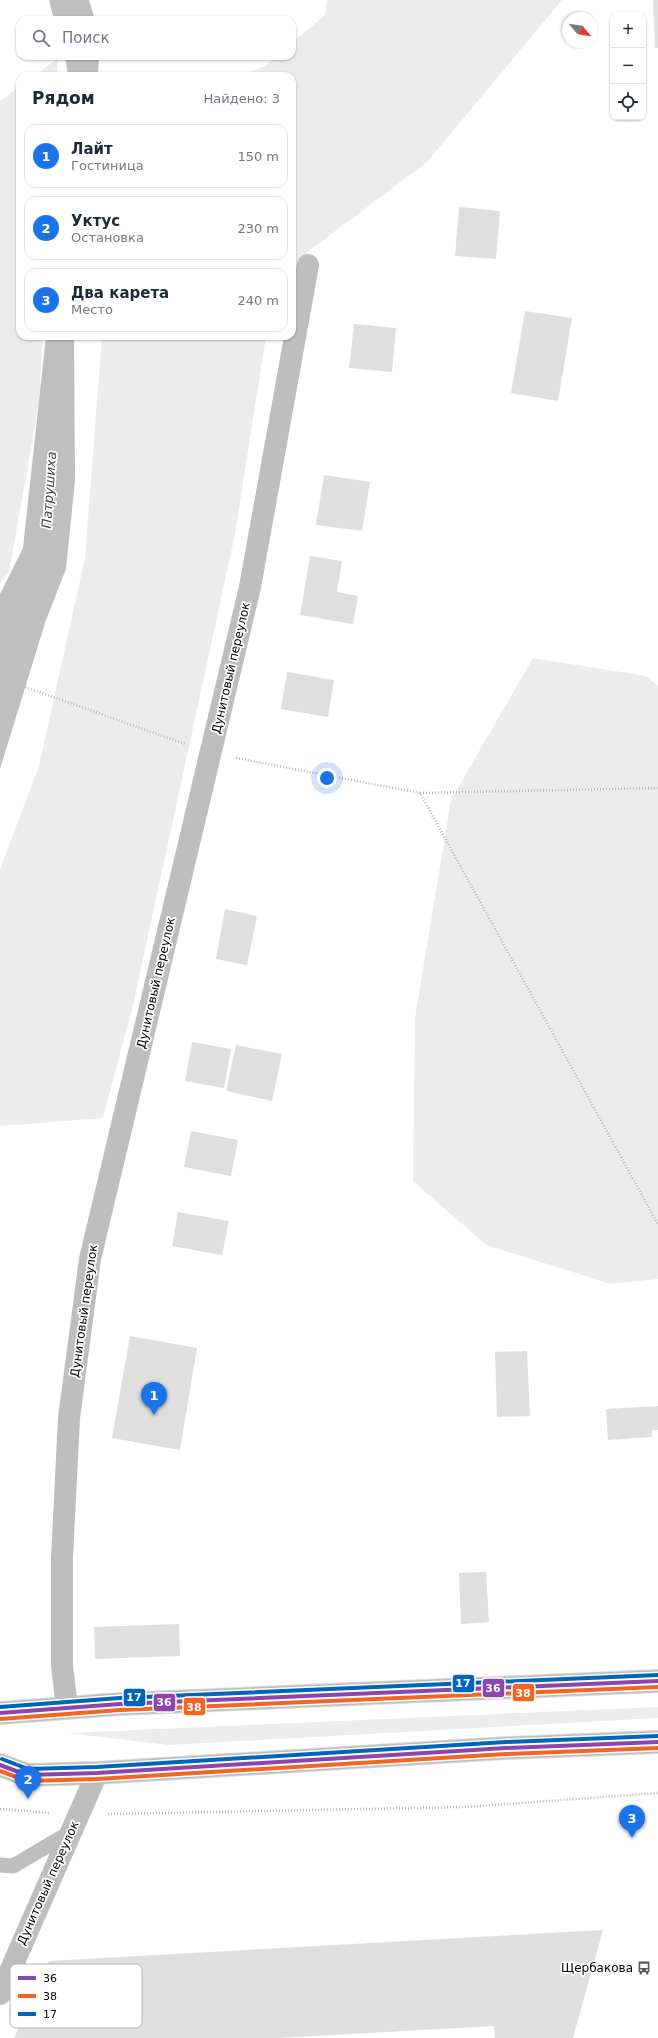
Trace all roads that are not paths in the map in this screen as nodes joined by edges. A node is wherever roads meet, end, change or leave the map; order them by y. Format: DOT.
graph roads {
  1 [pos="308,265"];
  2 [pos="296,332"];
  3 [pos="294,340"];
  4 [pos="658,1681"];
  5 [pos="68,1707"];
  6 [pos="0,1713"];
  7 [pos="658,1742"];
  8 [pos="0,1765"];
  9 [pos="97,1773"];
  10 [pos="75,1823"];
  11 [pos="0,1865"];
  12 [pos="13,1964"];
  13 [pos="10,1971"];
  14 [pos="0,1994"];
  1 -- 2 [label="street, Дунитовый переулок"];
  3 -- 5 [label="street, Дунитовый переулок"];
  4 -- 5 [label="street"];
  5 -- 6 [label="street"];
  7 -- 9 [label="street"];
  8 -- 9 [label="street"];
  9 -- 10 [label="street, Дунитовый переулок"];
  10 -- 11 [label="lane"];
  10 -- 12 [label="street, Дунитовый переулок"];
  13 -- 14 [label="street, Дунитовый переулок"];
}
